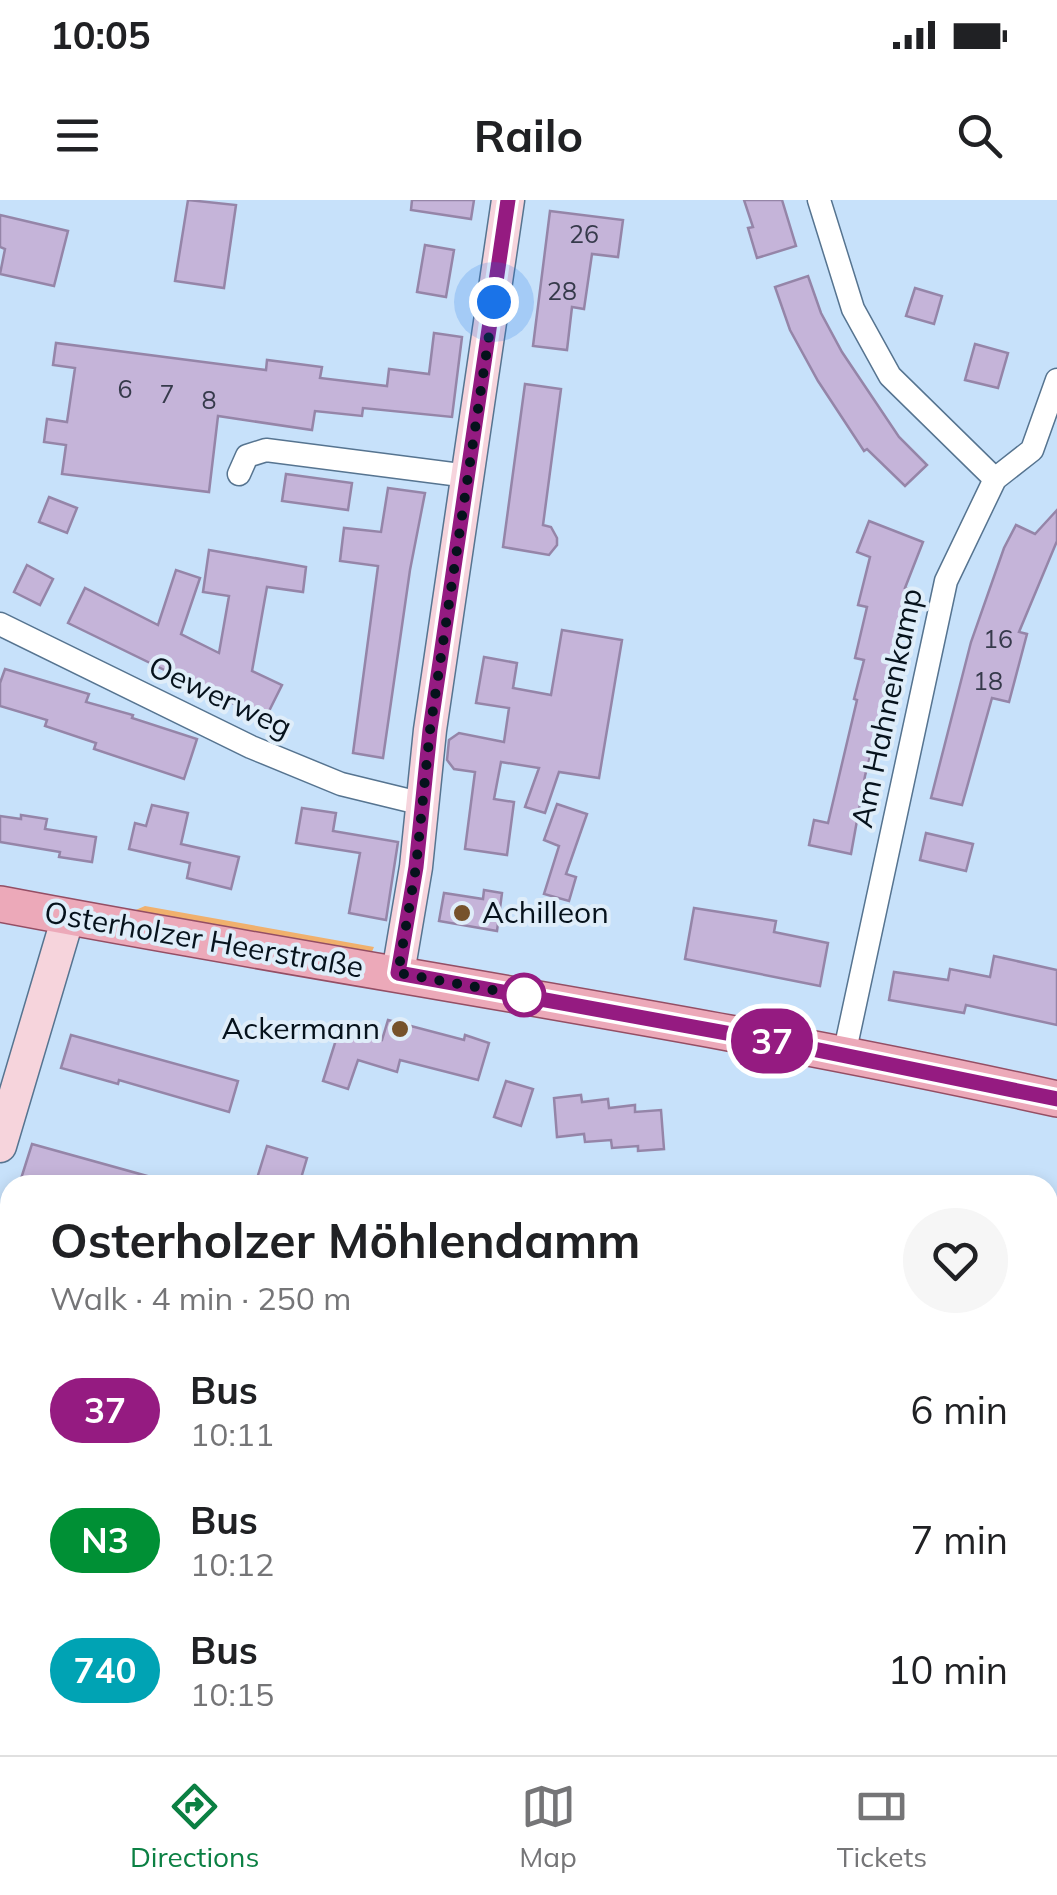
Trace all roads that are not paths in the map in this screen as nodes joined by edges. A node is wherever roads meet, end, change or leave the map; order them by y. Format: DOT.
graph roads {
  1 [pos="508,200"];
  2 [pos="819,200"];
  3 [pos="1057,380"];
  4 [pos="239,474"];
  5 [pos="468,476"];
  6 [pos="995,480"];
  7 [pos="0,624"];
  8 [pos="423,804"];
  9 [pos="0,904"];
  10 [pos="68,917"];
  11 [pos="398,973"];
  12 [pos="844,1055"];
  13 [pos="1057,1099"];
  14 [pos="0,1146"];
  1 -- 5 [label="main road"];
  2 -- 6 [label="street"];
  3 -- 6 [label="street"];
  4 -- 5 [label="street"];
  5 -- 8 [label="main road"];
  6 -- 12 [label="street, Am Hahnenkamp"];
  7 -- 8 [label="street, Oewerweg"];
  8 -- 11 [label="main road"];
  9 -- 10 [label="main road, Osterholzer Heerstraße"];
  10 -- 11 [label="main road, Osterholzer Heerstraße"];
  10 -- 14 [label="main road"];
  11 -- 12 [label="main road, Osterholzer Heerstraße"];
  12 -- 13 [label="main road, Osterholzer Heerstraße"];
}
